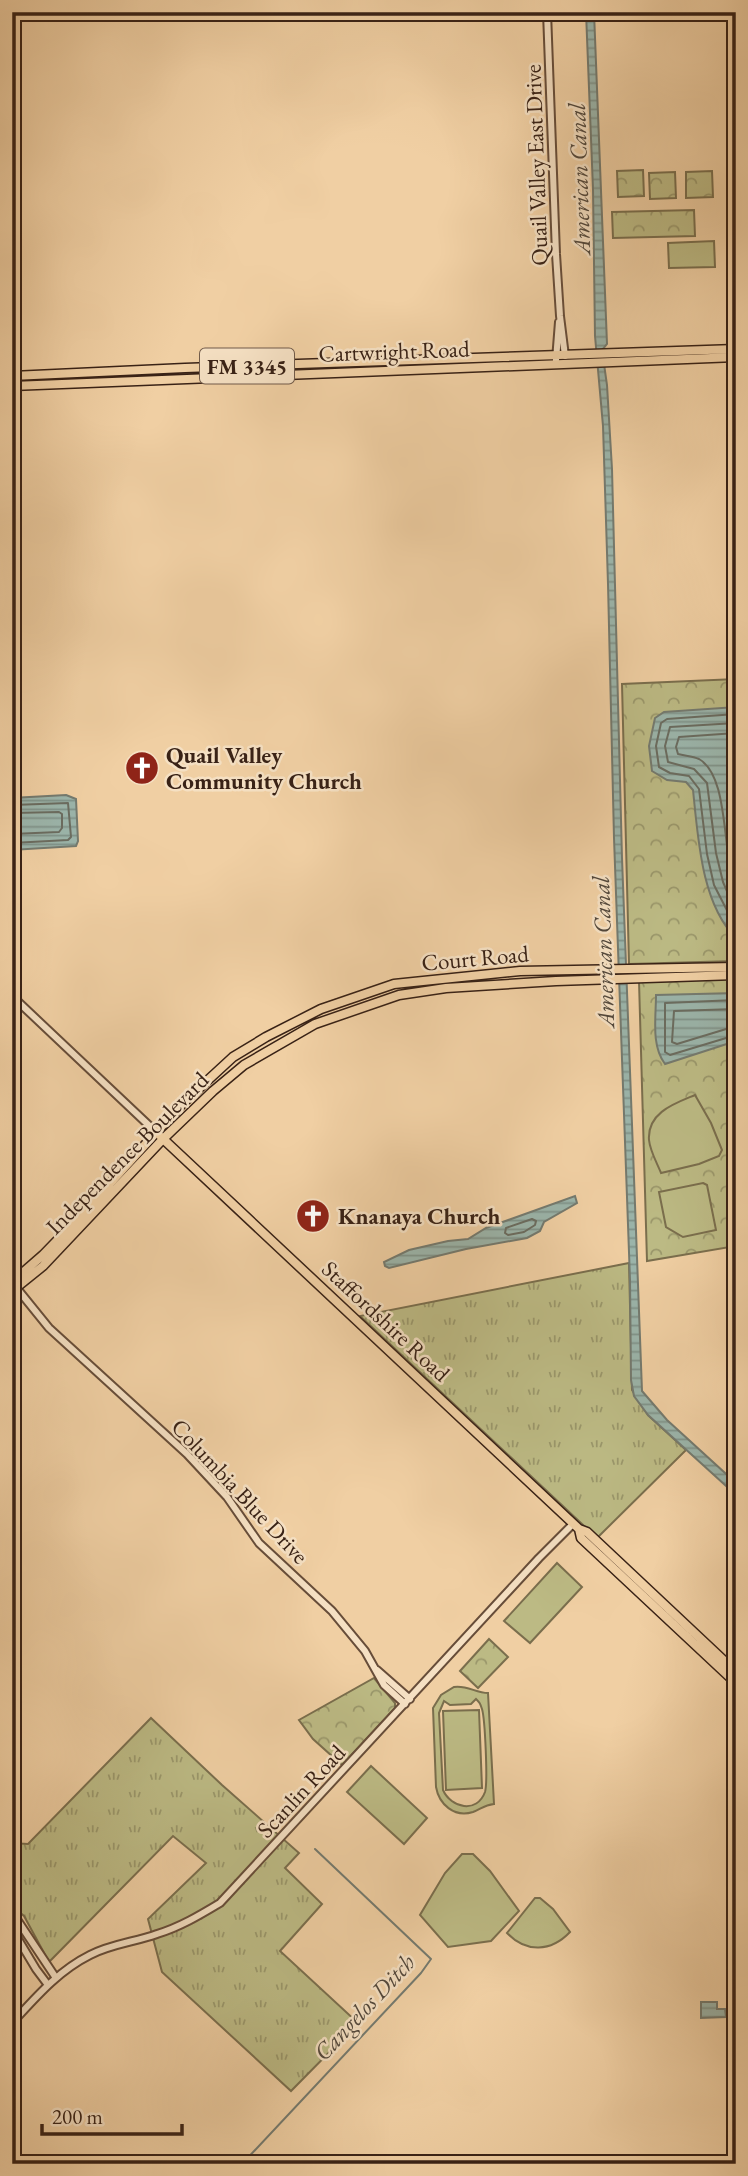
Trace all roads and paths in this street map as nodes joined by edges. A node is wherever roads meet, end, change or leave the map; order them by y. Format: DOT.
graph roads {
  1 [pos="547,12"];
  2 [pos="736,349"];
  3 [pos="736,357"];
  4 [pos="608,359"];
  5 [pos="561,360"];
  6 [pos="481,363"];
  7 [pos="186,368"];
  8 [pos="12,376"];
  9 [pos="187,378"];
  10 [pos="12,386"];
  11 [pos="736,967"];
  12 [pos="694,973"];
  13 [pos="617,975"];
  14 [pos="736,975"];
  15 [pos="13,996"];
  16 [pos="340,1002"];
  17 [pos="344,1012"];
  18 [pos="233,1057"];
  19 [pos="238,1069"];
  20 [pos="160,1136"];
  21 [pos="13,1286"];
  22 [pos="576,1527"];
  23 [pos="736,1672"];
  24 [pos="736,1683"];
  25 [pos="407,1702"];
  26 [pos="12,1912"];
  27 [pos="12,1929"];
  28 [pos="56,1978"];
  29 [pos="48,1985"];
  30 [pos="12,2023"];
  1 -- 5 [label="street, Quail Valley East Drive"];
  2 -- 4 [label="main road, Cartwright Road / FM 3345"];
  3 -- 4 [label="main road, Cartwright Road / FM 3345"];
  4 -- 5 [label="main road, Cartwright Road / FM 3345"];
  5 -- 6 [label="main road, Cartwright Road / FM 3345"];
  6 -- 7 [label="main road, Cartwright Road / FM 3345"];
  6 -- 9 [label="main road, Cartwright Road / FM 3345"];
  7 -- 8 [label="main road, Cartwright Road / FM 3345"];
  7 -- 9 [label="main road"];
  9 -- 10 [label="main road, Cartwright Road / FM 3345"];
  11 -- 12 [label="main road, Court Road"];
  12 -- 13 [label="main road, Court Road"];
  12 -- 14 [label="main road, Court Road"];
  13 -- 16 [label="main road, Court Road"];
  13 -- 17 [label="main road, Court Road"];
  15 -- 20 [label="street, Staffordshire Road"];
  16 -- 17 [label="main road"];
  16 -- 18 [label="main road, Court Road"];
  17 -- 19 [label="main road, Court Road"];
  18 -- 20 [label="main road, Independence Boulevard"];
  19 -- 20 [label="main road, Independence Boulevard"];
  20 -- 21 [label="main road, Independence Boulevard"];
  20 -- 22 [label="main road, Staffordshire Road"];
  21 -- 25 [label="street, Columbia Blue Drive"];
  22 -- 23 [label="main road, Staffordshire Road"];
  22 -- 24 [label="main road, Staffordshire Road"];
  22 -- 25 [label="street, Scanlin Road"];
  25 -- 28 [label="street, Scanlin Road"];
  26 -- 28 [label="street"];
  27 -- 29 [label="street"];
  28 -- 29 [label="street, Scanlin Road"];
  29 -- 30 [label="street, Scanlin Road"];
}
